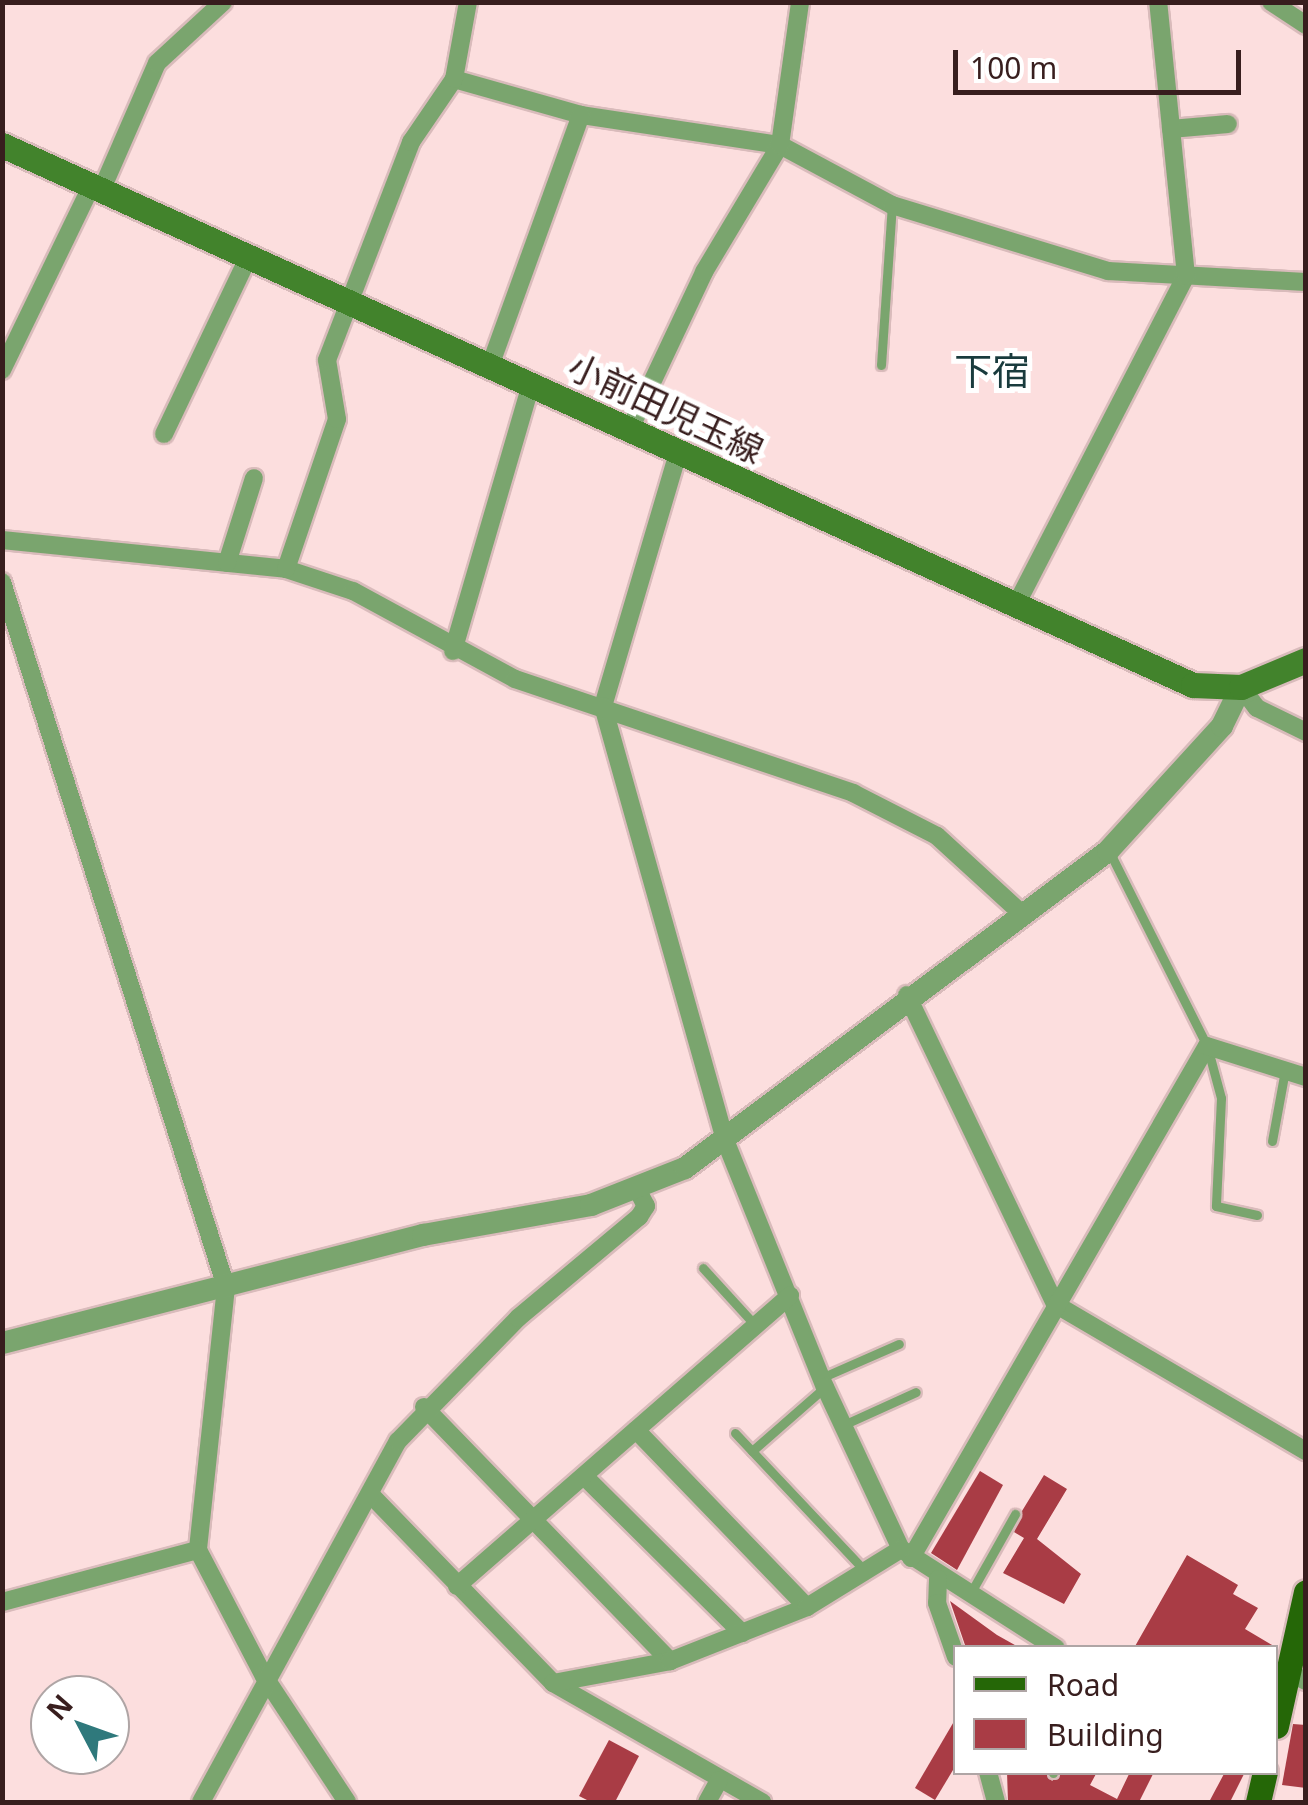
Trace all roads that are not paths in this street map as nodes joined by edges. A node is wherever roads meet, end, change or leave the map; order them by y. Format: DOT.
graph roads {
  1 [pos="223,2"];
  2 [pos="468,2"];
  3 [pos="800,2"];
  4 [pos="1158,2"];
  5 [pos="1271,2"];
  6 [pos="1306,25"];
  7 [pos="454,79"];
  8 [pos="581,116"];
  9 [pos="1228,124"];
  10 [pos="1171,129"];
  11 [pos="2,144"];
  12 [pos="780,145"];
  13 [pos="97,187"];
  14 [pos="892,205"];
  15 [pos="249,256"];
  16 [pos="1186,276"];
  17 [pos="1306,282"];
  18 [pos="352,303"];
  19 [pos="882,365"];
  20 [pos="490,366"];
  21 [pos="3,368"];
  22 [pos="531,385"];
  23 [pos="629,431"];
  24 [pos="164,434"];
  25 [pos="678,453"];
  26 [pos="254,478"];
  27 [pos="2,540"];
  28 [pos="226,564"];
  29 [pos="286,569"];
  30 [pos="2,582"];
  31 [pos="1016,605"];
  32 [pos="453,650"];
  33 [pos="1306,660"];
  34 [pos="1241,687"];
  35 [pos="602,706"];
  36 [pos="1306,732"];
  37 [pos="1108,851"];
  38 [pos="1022,914"];
  39 [pos="907,995"];
  40 [pos="1207,1046"];
  41 [pos="1285,1070"];
  42 [pos="1306,1077"];
  43 [pos="725,1140"];
  44 [pos="1272,1141"];
  45 [pos="637,1189"];
  46 [pos="1257,1215"];
  47 [pos="702,1268"];
  48 [pos="226,1287"];
  49 [pos="790,1296"];
  50 [pos="1055,1304"];
  51 [pos="755,1326"];
  52 [pos="2,1343"];
  53 [pos="899,1344"];
  54 [pos="823,1383"];
  55 [pos="916,1392"];
  56 [pos="424,1407"];
  57 [pos="842,1426"];
  58 [pos="636,1430"];
  59 [pos="735,1433"];
  60 [pos="1306,1450"];
  61 [pos="752,1451"];
  62 [pos="584,1476"];
  63 [pos="372,1496"];
  64 [pos="1015,1514"];
  65 [pos="533,1520"];
  66 [pos="198,1550"];
  67 [pos="906,1554"];
  68 [pos="865,1571"];
  69 [pos="938,1579"];
  70 [pos="457,1586"];
  71 [pos="1306,1592"];
  72 [pos="968,1596"];
  73 [pos="2,1602"];
  74 [pos="807,1607"];
  75 [pos="742,1634"];
  76 [pos="1051,1645"];
  77 [pos="953,1649"];
  78 [pos="670,1662"];
  79 [pos="264,1676"];
  80 [pos="1296,1676"];
  81 [pos="553,1683"];
  82 [pos="1278,1721"];
  83 [pos="989,1775"];
  84 [pos="1264,1775"];
  85 [pos="719,1780"];
  86 [pos="201,1802"];
  87 [pos="347,1802"];
  88 [pos="706,1802"];
  89 [pos="762,1802"];
  90 [pos="996,1802"];
  91 [pos="1258,1802"];
  1 -- 13 [label="street"];
  2 -- 7 [label="street"];
  3 -- 12 [label="street"];
  4 -- 10 [label="street"];
  5 -- 6 [label="street"];
  7 -- 8 [label="street"];
  7 -- 18 [label="street"];
  8 -- 12 [label="street"];
  8 -- 20 [label="street"];
  9 -- 10 [label="street"];
  10 -- 16 [label="street"];
  11 -- 13 [label="main road, 小前田児玉線"];
  12 -- 14 [label="street"];
  12 -- 23 [label="street"];
  13 -- 15 [label="main road, 小前田児玉線"];
  13 -- 21 [label="street"];
  14 -- 16 [label="street"];
  14 -- 19 [label="lane"];
  15 -- 18 [label="main road, 小前田児玉線"];
  15 -- 24 [label="street"];
  16 -- 17 [label="street"];
  16 -- 31 [label="street"];
  18 -- 20 [label="main road, 小前田児玉線"];
  18 -- 29 [label="street"];
  20 -- 22 [label="main road, 小前田児玉線"];
  22 -- 23 [label="main road, 小前田児玉線"];
  22 -- 32 [label="street"];
  23 -- 25 [label="main road, 小前田児玉線"];
  25 -- 31 [label="main road, 小前田児玉線"];
  25 -- 35 [label="street"];
  26 -- 28 [label="street"];
  27 -- 28 [label="street"];
  28 -- 29 [label="street"];
  29 -- 32 [label="street"];
  30 -- 48 [label="street"];
  31 -- 34 [label="main road, 小前田児玉線"];
  32 -- 35 [label="street"];
  33 -- 34 [label="main road, 小前田児玉線"];
  34 -- 36 [label="street"];
  34 -- 37 [label="street"];
  35 -- 38 [label="street"];
  35 -- 43 [label="street"];
  37 -- 38 [label="street"];
  37 -- 40 [label="lane"];
  38 -- 39 [label="street"];
  39 -- 43 [label="street"];
  39 -- 50 [label="street"];
  40 -- 41 [label="street"];
  40 -- 46 [label="lane"];
  40 -- 50 [label="street"];
  41 -- 42 [label="street"];
  41 -- 44 [label="lane"];
  43 -- 45 [label="street"];
  43 -- 49 [label="street"];
  45 -- 48 [label="street"];
  45 -- 56 [label="street"];
  47 -- 51 [label="lane"];
  48 -- 52 [label="street"];
  48 -- 66 [label="street"];
  49 -- 51 [label="street"];
  49 -- 54 [label="street"];
  50 -- 60 [label="street"];
  50 -- 67 [label="street"];
  51 -- 58 [label="street"];
  53 -- 54 [label="lane"];
  54 -- 57 [label="street"];
  54 -- 61 [label="lane"];
  55 -- 57 [label="lane"];
  56 -- 63 [label="street"];
  56 -- 65 [label="street"];
  57 -- 67 [label="street"];
  58 -- 62 [label="street"];
  58 -- 74 [label="street"];
  59 -- 61 [label="lane"];
  61 -- 68 [label="lane"];
  62 -- 65 [label="street"];
  62 -- 75 [label="street"];
  63 -- 70 [label="street"];
  63 -- 79 [label="street"];
  64 -- 72 [label="lane"];
  65 -- 70 [label="street"];
  65 -- 78 [label="street"];
  66 -- 73 [label="street"];
  66 -- 79 [label="street"];
  67 -- 68 [label="street"];
  67 -- 69 [label="street"];
  68 -- 74 [label="street"];
  69 -- 72 [label="street"];
  69 -- 77 [label="street"];
  70 -- 81 [label="street"];
  71 -- 80 [label="main road"];
  72 -- 76 [label="street"];
  74 -- 75 [label="street"];
  75 -- 78 [label="street"];
  78 -- 81 [label="street"];
  79 -- 86 [label="street"];
  79 -- 87 [label="street"];
  80 -- 82 [label="main road"];
  81 -- 85 [label="street"];
  83 -- 90 [label="street"];
  84 -- 91 [label="main road"];
  85 -- 88 [label="street"];
  85 -- 89 [label="street"];
}
